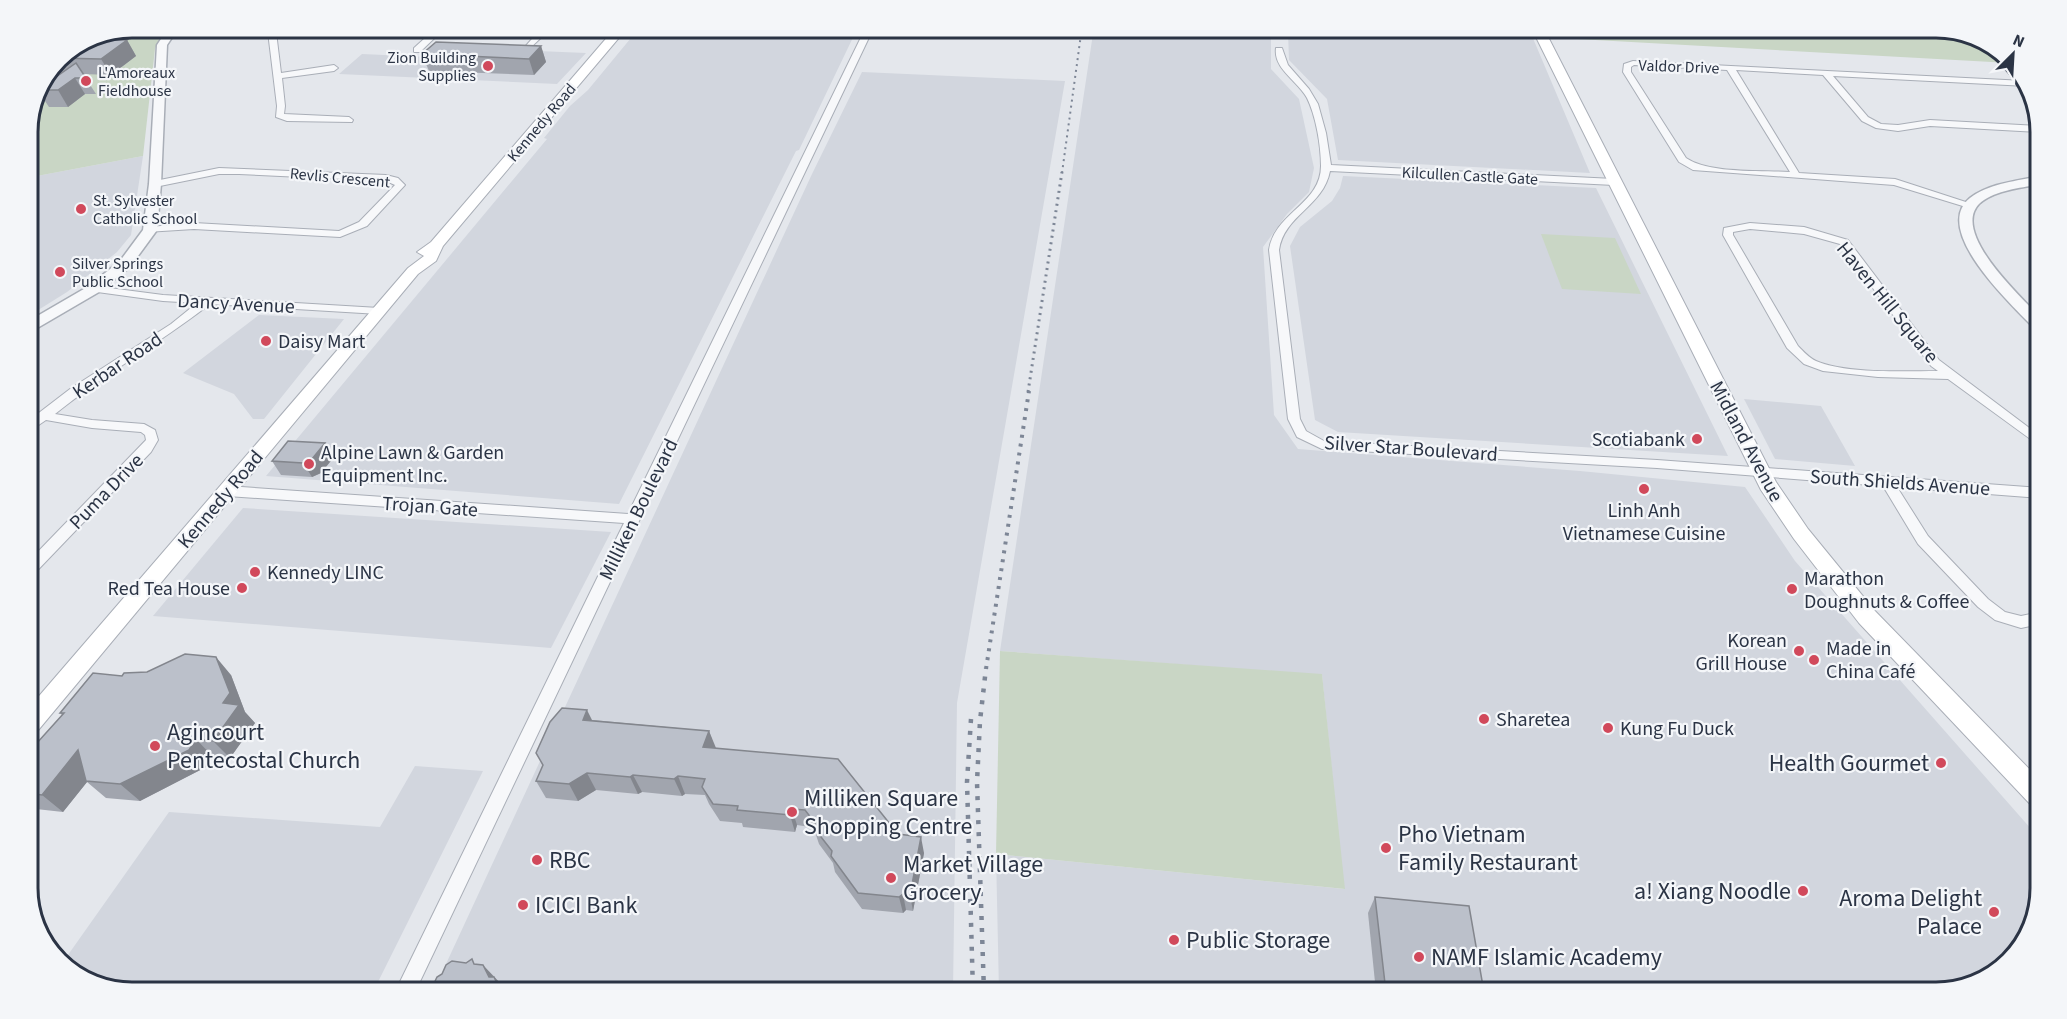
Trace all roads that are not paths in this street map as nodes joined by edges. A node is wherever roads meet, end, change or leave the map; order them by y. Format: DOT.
graph roads {
  1 [pos="167,38"];
  2 [pos="273,38"];
  3 [pos="430,38"];
  4 [pos="537,38"];
  5 [pos="612,38"];
  6 [pos="865,38"];
  7 [pos="1542,38"];
  8 [pos="527,49"];
  9 [pos="417,50"];
  10 [pos="1279,50"];
  11 [pos="1730,67"];
  12 [pos="334,68"];
  13 [pos="1826,73"];
  14 [pos="278,76"];
  15 [pos="1983,82"];
  16 [pos="349,120"];
  17 [pos="2029,128"];
  18 [pos="1326,168"];
  19 [pos="1796,175"];
  20 [pos="1614,182"];
  21 [pos="2029,182"];
  22 [pos="155,184"];
  23 [pos="1970,205"];
  24 [pos="150,230"];
  25 [pos="94,289"];
  26 [pos="207,302"];
  27 [pos="379,311"];
  28 [pos="2029,313"];
  29 [pos="38,322"];
  30 [pos="1949,375"];
  31 [pos="45,416"];
  32 [pos="38,421"];
  33 [pos="2029,434"];
  34 [pos="1761,472"];
  35 [pos="1887,481"];
  36 [pos="226,491"];
  37 [pos="2029,492"];
  38 [pos="633,519"];
  39 [pos="38,561"];
  40 [pos="2030,620"];
  41 [pos="38,714"];
  42 [pos="2030,787"];
  43 [pos="410,982"];
  1 -- 22 [label="street"];
  2 -- 14 [label="street"];
  3 -- 9 [label="street"];
  4 -- 8 [label="street"];
  5 -- 27 [label="main road, Kennedy Road"];
  6 -- 38 [label="street, Milliken Boulevard"];
  7 -- 20 [label="main road, Midland Avenue"];
  10 -- 18 [label="street, Silver Star Boulevard"];
  11 -- 13 [label="street, Valdor Drive"];
  11 -- 19 [label="street"];
  11 -- 19 [label="street, Valdor Drive"];
  12 -- 14 [label="street"];
  13 -- 15 [label="street, Valdor Drive"];
  13 -- 17 [label="street"];
  14 -- 16 [label="street"];
  18 -- 20 [label="street, Kilcullen Castle Gate"];
  18 -- 34 [label="street, Silver Star Boulevard"];
  19 -- 23 [label="street, Valdor Drive"];
  20 -- 34 [label="main road, Midland Avenue"];
  21 -- 23 [label="street"];
  22 -- 24 [label="street"];
  22 -- 24 [label="street, Revlis Crescent"];
  23 -- 28 [label="street"];
  24 -- 25 [label="street"];
  25 -- 26 [label="street, Dancy Avenue"];
  25 -- 29 [label="street"];
  26 -- 27 [label="street, Dancy Avenue"];
  26 -- 31 [label="street, Kerbar Road"];
  27 -- 36 [label="main road, Kennedy Road"];
  30 -- 30 [label="street, Haven Hill Square"];
  30 -- 33 [label="street, Haven Hill Square"];
  31 -- 32 [label="street, Kerbar Road"];
  31 -- 39 [label="street, Puma Drive"];
  34 -- 35 [label="street, South Shields Avenue"];
  34 -- 42 [label="main road, Midland Avenue"];
  35 -- 37 [label="street, South Shields Avenue"];
  35 -- 40 [label="street"];
  36 -- 38 [label="street, Trojan Gate"];
  36 -- 41 [label="main road, Kennedy Road"];
  38 -- 43 [label="street, Milliken Boulevard"];
}
